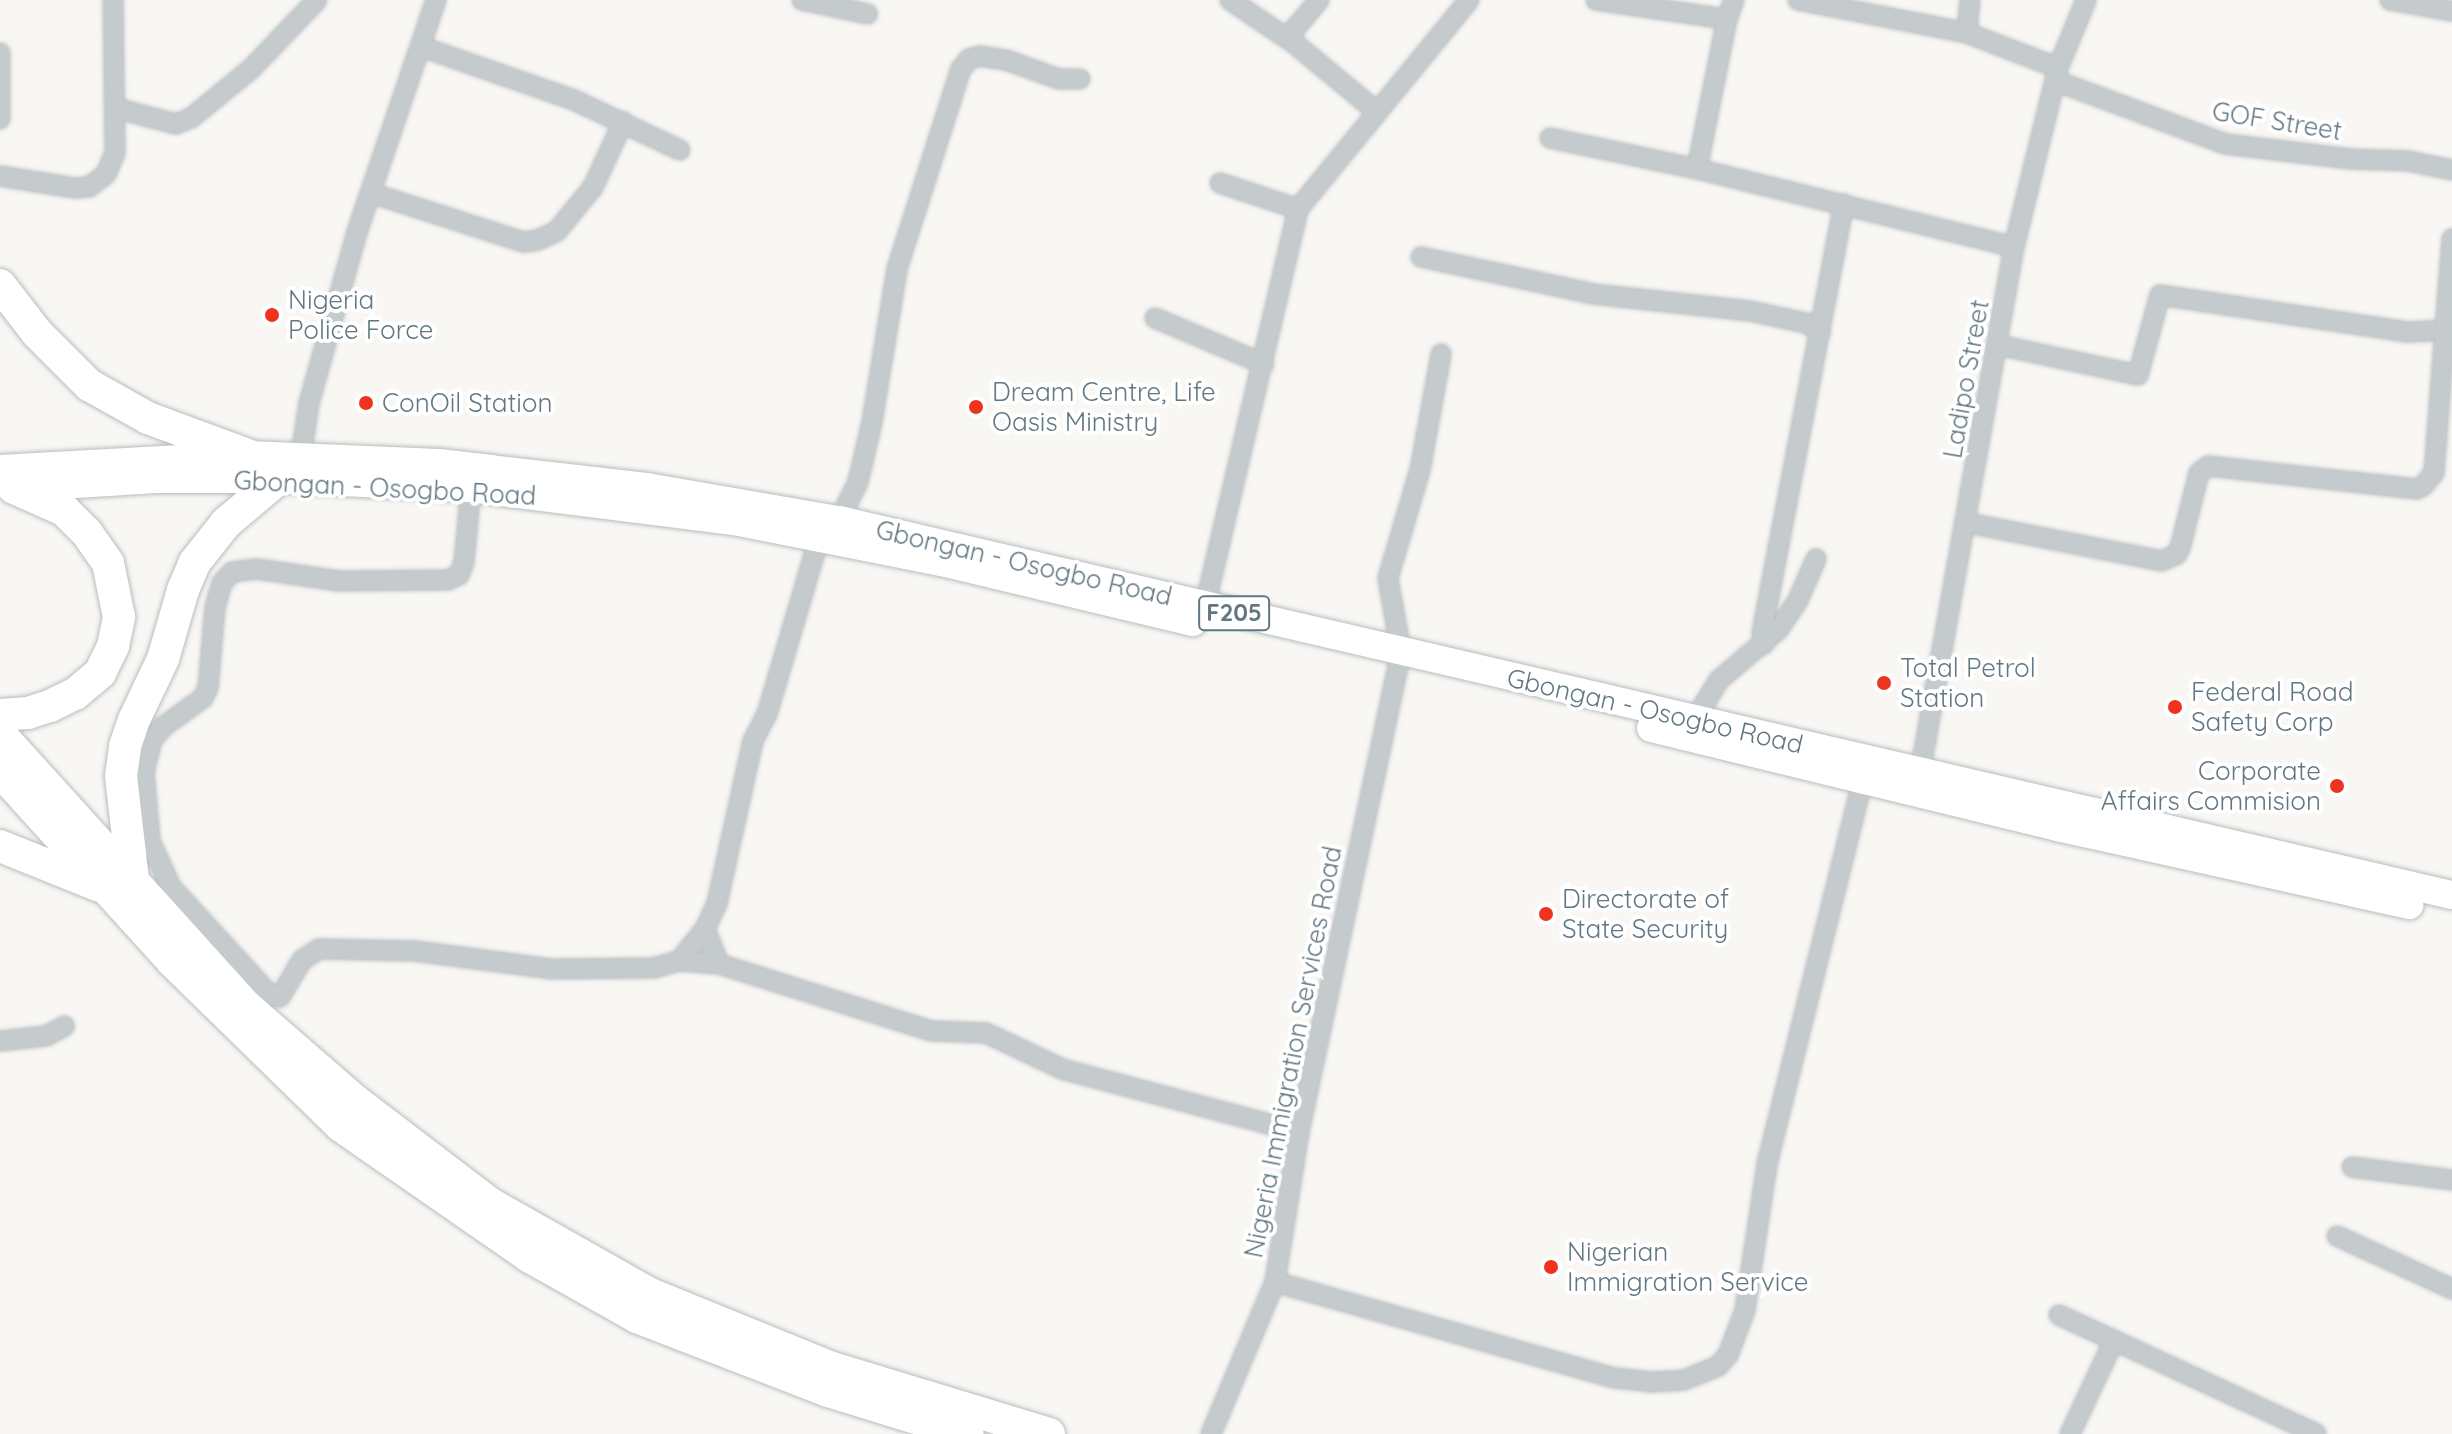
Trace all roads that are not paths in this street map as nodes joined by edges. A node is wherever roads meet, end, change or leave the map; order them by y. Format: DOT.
graph roads {
  1 [pos="113,0"];
  2 [pos="317,0"];
  3 [pos="436,0"];
  4 [pos="802,0"];
  5 [pos="1230,0"];
  6 [pos="1319,0"];
  7 [pos="1469,0"];
  8 [pos="1596,0"];
  9 [pos="1734,0"];
  10 [pos="1798,0"];
  11 [pos="1970,0"];
  12 [pos="2086,0"];
  13 [pos="2390,0"];
  14 [pos="2452,11"];
  15 [pos="868,14"];
  16 [pos="1727,19"];
  17 [pos="1967,33"];
  18 [pos="1294,43"];
  19 [pos="422,47"];
  20 [pos="0,53"];
  21 [pos="2057,75"];
  22 [pos="1080,79"];
  23 [pos="115,108"];
  24 [pos="1377,112"];
  25 [pos="0,119"];
  26 [pos="623,122"];
  27 [pos="1550,138"];
  28 [pos="680,150"];
  29 [pos="1697,169"];
  30 [pos="2452,170"];
  31 [pos="0,176"];
  32 [pos="1220,183"];
  33 [pos="371,193"];
  34 [pos="1844,204"];
  35 [pos="1298,209"];
  36 [pos="2452,239"];
  37 [pos="2014,247"];
  38 [pos="1421,257"];
  39 [pos="0,285"];
  40 [pos="1155,318"];
  41 [pos="2443,330"];
  42 [pos="1821,332"];
  43 [pos="1998,345"];
  44 [pos="1441,354"];
  45 [pos="1264,364"];
  46 [pos="248,455"];
  47 [pos="289,468"];
  48 [pos="5,482"];
  49 [pos="471,488"];
  50 [pos="1968,523"];
  51 [pos="829,529"];
  52 [pos="1816,559"];
  53 [pos="1205,606"];
  54 [pos="1764,644"];
  55 [pos="1399,661"];
  56 [pos="0,715"];
  57 [pos="1695,719"];
  58 [pos="0,734"];
  59 [pos="0,771"];
  60 [pos="1920,773"];
  61 [pos="1863,780"];
  62 [pos="0,846"];
  63 [pos="119,884"];
  64 [pos="2452,895"];
  65 [pos="2452,914"];
  66 [pos="705,929"];
  67 [pos="679,961"];
  68 [pos="719,964"];
  69 [pos="65,1026"];
  70 [pos="0,1041"];
  71 [pos="1299,1132"];
  72 [pos="2352,1167"];
  73 [pos="2452,1180"];
  74 [pos="2337,1236"];
  75 [pos="1275,1282"];
  76 [pos="2452,1289"];
  77 [pos="2059,1315"];
  78 [pos="2114,1340"];
  79 [pos="2294,1429"];
  80 [pos="968,1434"];
  81 [pos="1049,1434"];
  82 [pos="1211,1434"];
  83 [pos="2070,1434"];
  84 [pos="2316,1434"];
  1 -- 23 [label="street"];
  2 -- 23 [label="street"];
  3 -- 19 [label="street"];
  4 -- 15 [label="street"];
  5 -- 18 [label="street"];
  6 -- 18 [label="street"];
  7 -- 24 [label="street"];
  8 -- 16 [label="street"];
  9 -- 16 [label="street"];
  10 -- 17 [label="street, GOF Street"];
  11 -- 17 [label="street"];
  12 -- 21 [label="street, Ladipo Street"];
  13 -- 14 [label="street"];
  16 -- 29 [label="street"];
  17 -- 21 [label="street, GOF Street"];
  18 -- 24 [label="street"];
  19 -- 26 [label="street"];
  19 -- 33 [label="street"];
  20 -- 25 [label="street"];
  21 -- 30 [label="street, GOF Street"];
  21 -- 37 [label="street, Ladipo Street"];
  22 -- 51 [label="street"];
  23 -- 31 [label="street"];
  24 -- 35 [label="street"];
  26 -- 28 [label="street"];
  26 -- 33 [label="street"];
  27 -- 29 [label="street"];
  29 -- 34 [label="street"];
  32 -- 35 [label="street"];
  33 -- 47 [label="street"];
  34 -- 37 [label="street"];
  34 -- 42 [label="street"];
  35 -- 45 [label="street"];
  36 -- 41 [label="street"];
  37 -- 43 [label="street, Ladipo Street"];
  38 -- 42 [label="street"];
  39 -- 46 [label="highway"];
  40 -- 45 [label="street"];
  41 -- 43 [label="street"];
  41 -- 50 [label="street"];
  42 -- 54 [label="street"];
  43 -- 50 [label="street, Ladipo Street"];
  44 -- 55 [label="street"];
  45 -- 53 [label="street"];
  46 -- 47 [label="main road, Gbongan - Osogbo Road / F205"];
  46 -- 48 [label="main road, Gbongan - Osogbo Road / F205"];
  47 -- 48 [label="main road, Gbongan - Osogbo Road / F205"];
  47 -- 49 [label="main road, Gbongan - Osogbo Road / F205"];
  47 -- 51 [label="main road, Gbongan - Osogbo Road / F205"];
  47 -- 63 [label="highway"];
  48 -- 56 [label="highway"];
  49 -- 51 [label="main road, Gbongan - Osogbo Road / F205"];
  49 -- 67 [label="street"];
  50 -- 60 [label="street, Ladipo Street"];
  51 -- 53 [label="main road, Gbongan - Osogbo Road / F205"];
  51 -- 55 [label="main road, Gbongan - Osogbo Road / F205"];
  51 -- 66 [label="street"];
  52 -- 54 [label="street"];
  53 -- 55 [label="main road, Gbongan - Osogbo Road / F205"];
  54 -- 57 [label="street"];
  55 -- 57 [label="main road, Gbongan - Osogbo Road / F205"];
  55 -- 61 [label="main road, Gbongan - Osogbo Road / F205"];
  55 -- 71 [label="street, Nigeria Immigration Services Road"];
  57 -- 60 [label="main road, Gbongan - Osogbo Road / F205"];
  58 -- 63 [label="highway"];
  59 -- 63 [label="highway"];
  60 -- 64 [label="main road, Gbongan - Osogbo Road / F205"];
  61 -- 65 [label="main road, Gbongan - Osogbo Road / F205"];
  61 -- 75 [label="street"];
  62 -- 63 [label="highway"];
  63 -- 80 [label="highway"];
  63 -- 81 [label="highway"];
  66 -- 67 [label="street"];
  66 -- 68 [label="street"];
  67 -- 68 [label="street"];
  68 -- 71 [label="street"];
  69 -- 70 [label="street"];
  71 -- 75 [label="street, Nigeria Immigration Services Road"];
  72 -- 73 [label="street"];
  74 -- 76 [label="street"];
  75 -- 82 [label="street, Nigeria Immigration Services Road"];
  77 -- 78 [label="street"];
  78 -- 79 [label="street"];
  78 -- 83 [label="street"];
  79 -- 84 [label="street"];
}
